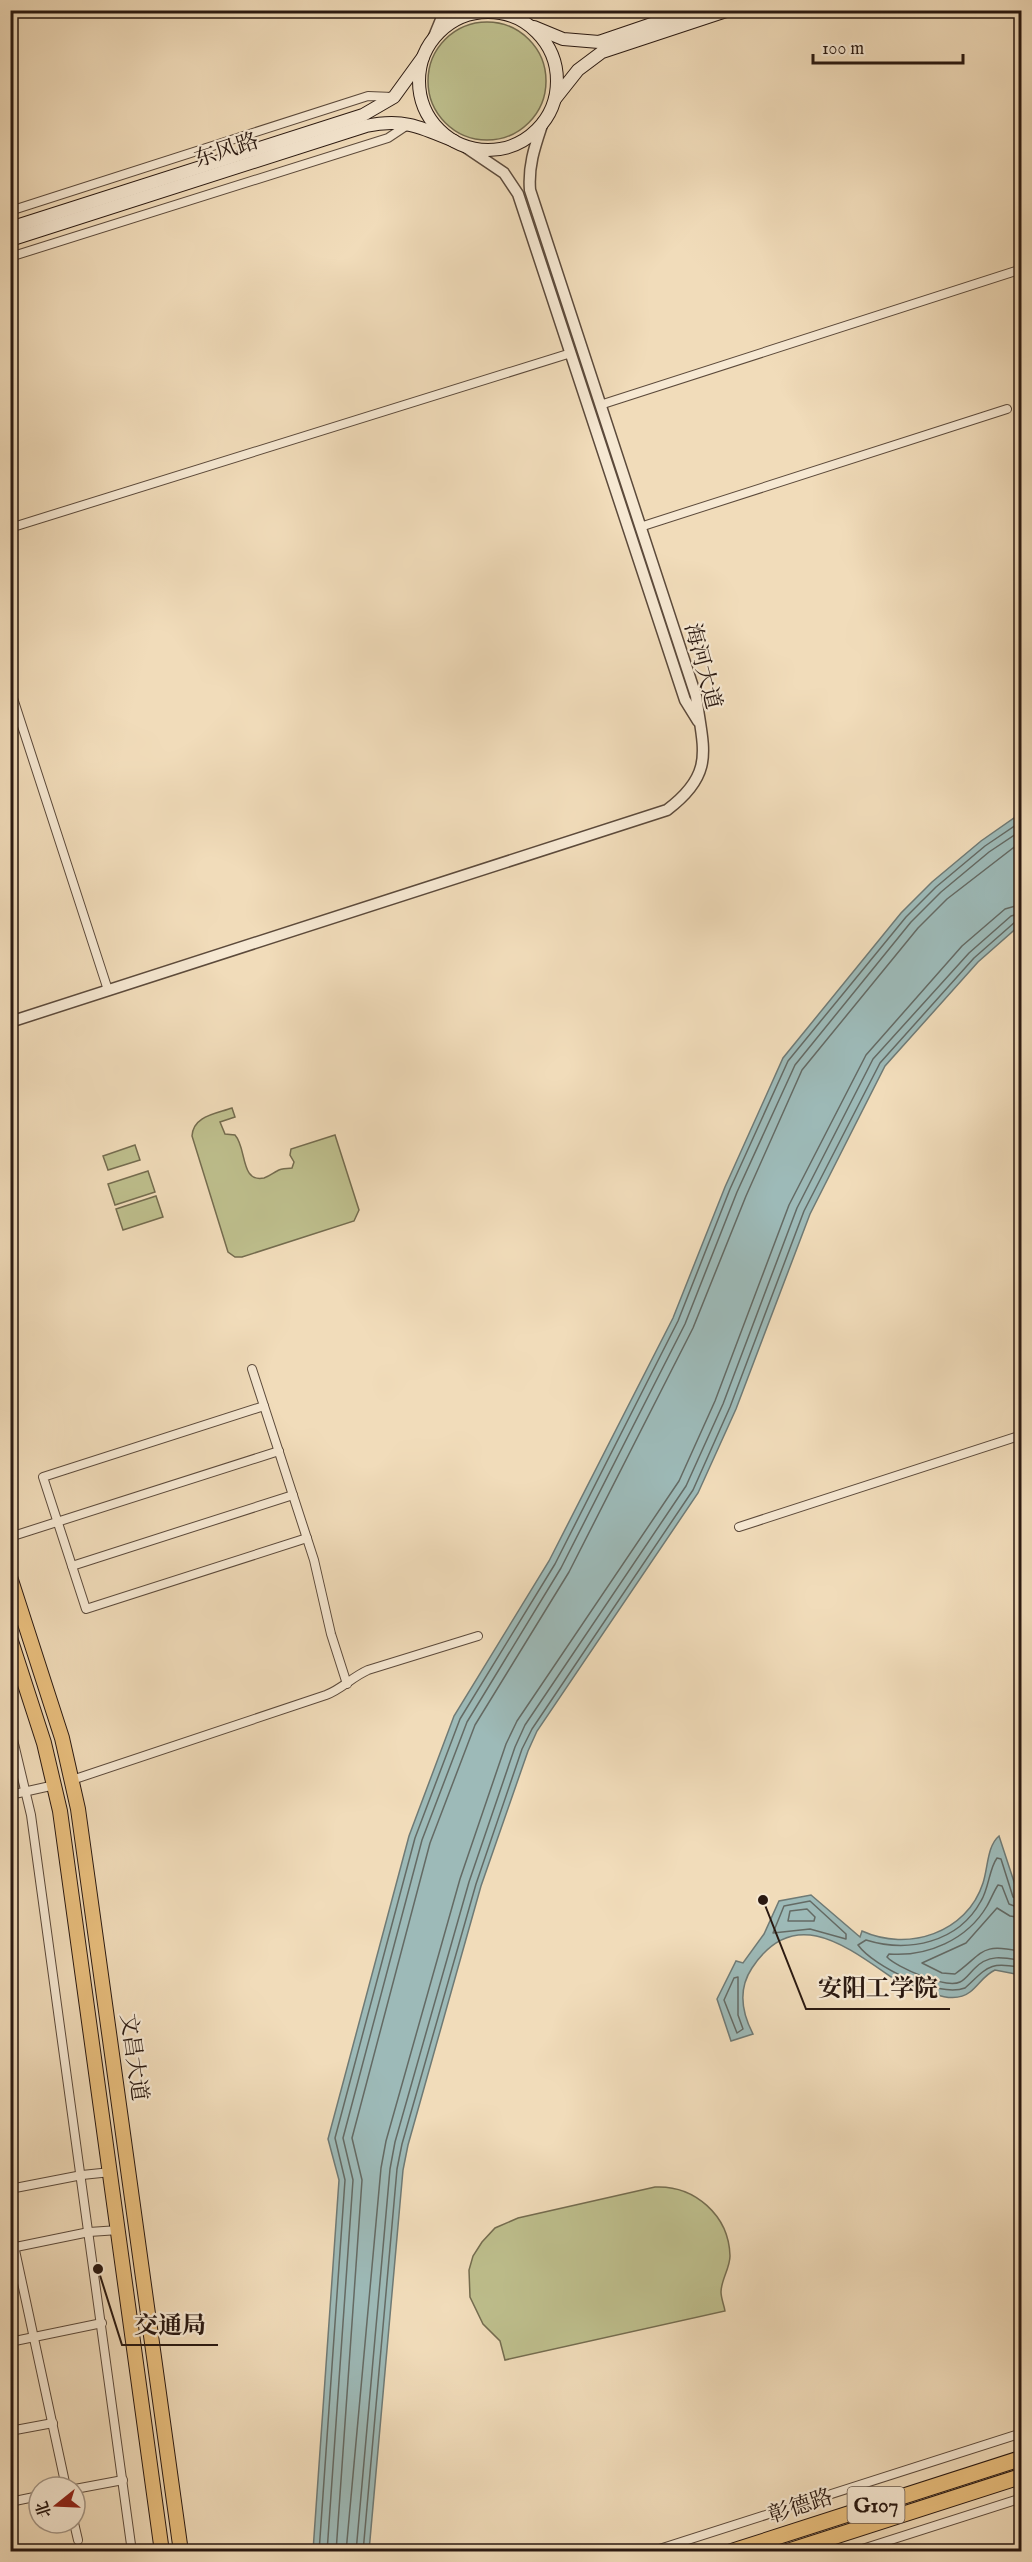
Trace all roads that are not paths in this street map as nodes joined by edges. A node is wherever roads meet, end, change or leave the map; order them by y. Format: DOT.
graph roads {
  1 [pos="445,10"];
  2 [pos="693,10"];
  3 [pos="729,10"];
  4 [pos="506,13"];
  5 [pos="529,25"];
  6 [pos="433,39"];
  7 [pos="423,57"];
  8 [pos="394,97"];
  9 [pos="553,103"];
  10 [pos="543,123"];
  11 [pos="409,124"];
  12 [pos="459,143"];
  13 [pos="10,211"];
  14 [pos="10,228"];
  15 [pos="10,240"];
  16 [pos="10,257"];
  17 [pos="1022,268"];
  18 [pos="571,353"];
  19 [pos="600,405"];
  20 [pos="1007,410"];
  21 [pos="640,527"];
  22 [pos="10,528"];
  23 [pos="10,689"];
  24 [pos="700,724"];
  25 [pos="108,990"];
  26 [pos="10,1022"];
  27 [pos="252,1369"];
  28 [pos="264,1406"];
  29 [pos="1022,1435"];
  30 [pos="279,1451"];
  31 [pos="293,1495"];
  32 [pos="58,1522"];
  33 [pos="739,1527"];
  34 [pos="10,1537"];
  35 [pos="307,1538"];
  36 [pos="72,1566"];
  37 [pos="10,1577"];
  38 [pos="478,1636"];
  39 [pos="10,1638"];
  40 [pos="347,1684"];
  41 [pos="10,1727"];
  42 [pos="72,1780"];
  43 [pos="55,1785"];
  44 [pos="26,1790"];
  45 [pos="10,1795"];
  46 [pos="111,2172"];
  47 [pos="81,2175"];
  48 [pos="10,2189"];
  49 [pos="10,2227"];
  50 [pos="119,2230"];
  51 [pos="89,2232"];
  52 [pos="13,2248"];
  53 [pos="102,2323"];
  54 [pos="34,2337"];
  55 [pos="10,2342"];
  56 [pos="52,2423"];
  57 [pos="10,2431"];
  58 [pos="1022,2433"];
  59 [pos="1022,2458"];
  60 [pos="63,2475"];
  61 [pos="1022,2476"];
  62 [pos="123,2480"];
  63 [pos="87,2487"];
  64 [pos="27,2498"];
  65 [pos="1022,2498"];
  66 [pos="10,2502"];
  67 [pos="77,2535"];
  68 [pos="78,2540"];
  69 [pos="132,2552"];
  70 [pos="162,2552"];
  71 [pos="181,2552"];
  72 [pos="650,2552"];
  73 [pos="730,2552"];
  74 [pos="786,2552"];
  75 [pos="853,2552"];
  1 -- 6 [label="street"];
  2 -- 5 [label="main road"];
  3 -- 9 [label="main road"];
  4 -- 5 [label="main road"];
  4 -- 6 [label="main road"];
  5 -- 9 [label="main road"];
  6 -- 7 [label="main road"];
  7 -- 8 [label="main road, 东风路"];
  7 -- 12 [label="main road"];
  8 -- 13 [label="street"];
  8 -- 14 [label="main road, 东风路"];
  9 -- 10 [label="main road"];
  10 -- 12 [label="main road"];
  10 -- 19 [label="street, 海河大道"];
  11 -- 12 [label="main road, 东风路"];
  11 -- 15 [label="main road, 东风路"];
  11 -- 16 [label="street"];
  12 -- 18 [label="street, 海河大道"];
  17 -- 19 [label="street"];
  18 -- 22 [label="street"];
  18 -- 24 [label="street, 海河大道"];
  19 -- 21 [label="street, 海河大道"];
  20 -- 21 [label="street"];
  21 -- 24 [label="street, 海河大道"];
  23 -- 25 [label="street"];
  24 -- 25 [label="street"];
  25 -- 26 [label="street"];
  27 -- 28 [label="street"];
  28 -- 30 [label="street"];
  28 -- 32 [label="street"];
  29 -- 33 [label="street"];
  30 -- 31 [label="street"];
  30 -- 32 [label="street"];
  31 -- 35 [label="street"];
  31 -- 36 [label="street"];
  32 -- 34 [label="street"];
  32 -- 36 [label="street"];
  35 -- 36 [label="street"];
  35 -- 40 [label="street"];
  37 -- 42 [label="main road, 文昌大道"];
  38 -- 40 [label="street"];
  39 -- 43 [label="main road, 文昌大道"];
  40 -- 42 [label="street"];
  41 -- 44 [label="street"];
  42 -- 71 [label="main road, 文昌大道"];
  43 -- 44 [label="street"];
  43 -- 46 [label="main road, 文昌大道"];
  44 -- 45 [label="street"];
  44 -- 47 [label="street"];
  46 -- 47 [label="street"];
  46 -- 50 [label="main road, 文昌大道"];
  47 -- 48 [label="street"];
  47 -- 51 [label="street"];
  49 -- 52 [label="street"];
  50 -- 51 [label="street"];
  50 -- 70 [label="main road, 文昌大道"];
  51 -- 52 [label="street"];
  51 -- 53 [label="street"];
  52 -- 54 [label="street"];
  53 -- 54 [label="street"];
  53 -- 62 [label="street"];
  54 -- 55 [label="street"];
  54 -- 56 [label="street"];
  56 -- 57 [label="street"];
  56 -- 60 [label="street"];
  58 -- 72 [label="street"];
  59 -- 73 [label="highway, 彰德路 / G107"];
  61 -- 74 [label="highway, 彰德路 / G107"];
  62 -- 63 [label="street"];
  62 -- 69 [label="street"];
  64 -- 66 [label="street"];
  65 -- 75 [label="street"];
  67 -- 68 [label="street"];
}
